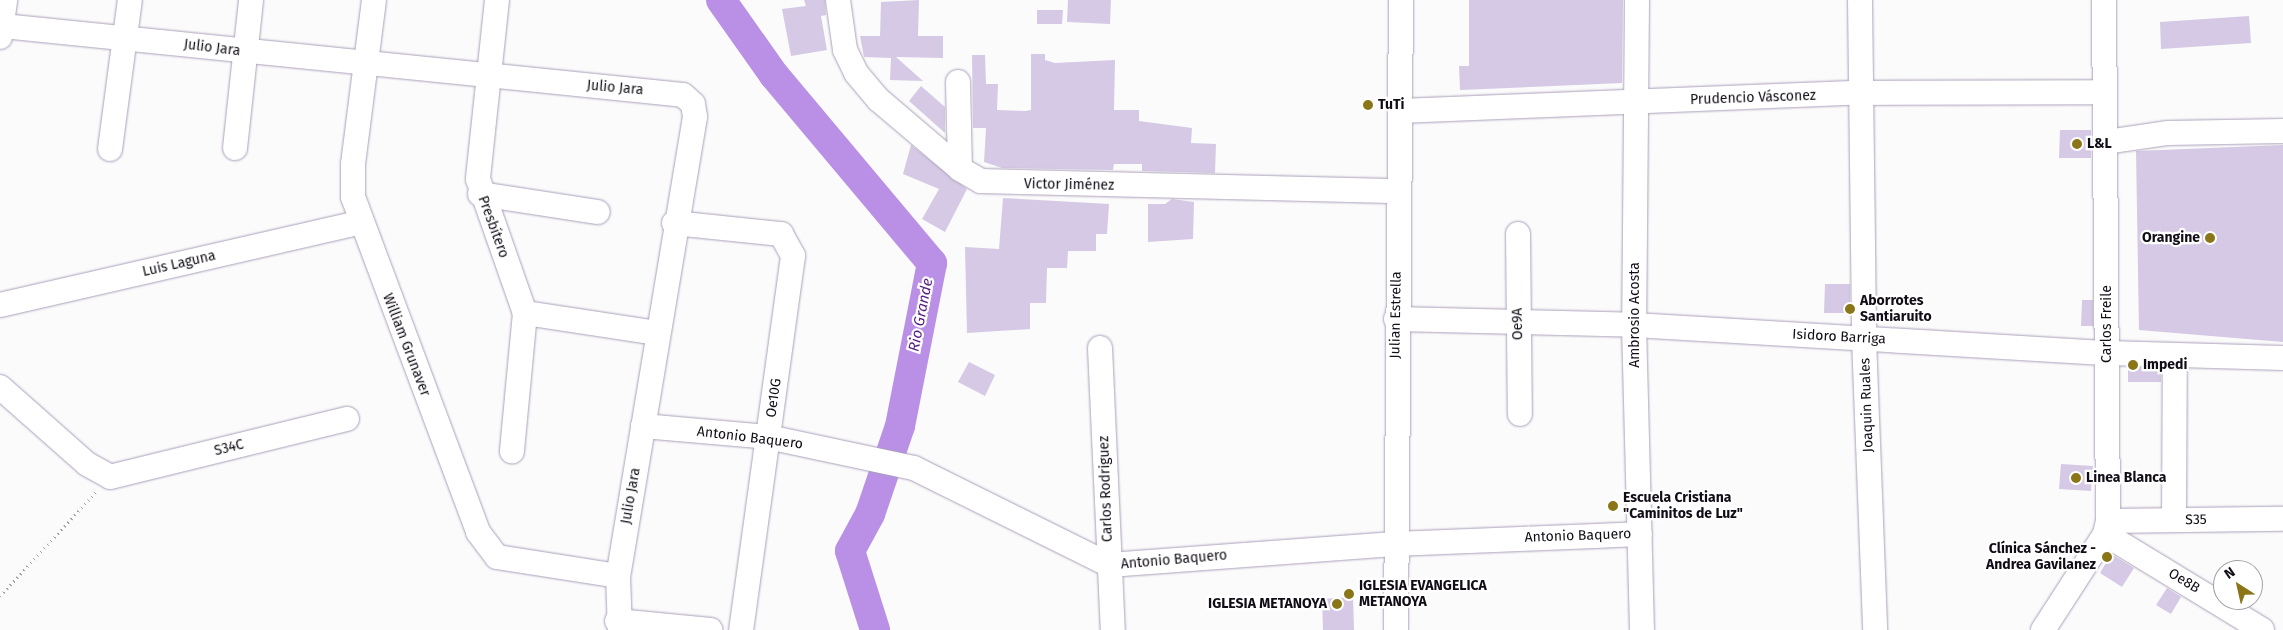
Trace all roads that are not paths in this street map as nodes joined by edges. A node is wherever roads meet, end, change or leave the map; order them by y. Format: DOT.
graph roads {
  1 [pos="5,0"];
  2 [pos="130,0"];
  3 [pos="251,0"];
  4 [pos="374,0"];
  5 [pos="497,0"];
  6 [pos="838,0"];
  7 [pos="1401,0"];
  8 [pos="1637,0"];
  9 [pos="1860,0"];
  10 [pos="2104,0"];
  11 [pos="1,31"];
  12 [pos="126,39"];
  13 [pos="246,52"];
  14 [pos="368,61"];
  15 [pos="487,76"];
  16 [pos="958,82"];
  17 [pos="2105,92"];
  18 [pos="1858,94"];
  19 [pos="1636,102"];
  20 [pos="1400,111"];
  21 [pos="2283,131"];
  22 [pos="2106,142"];
  23 [pos="235,148"];
  24 [pos="110,149"];
  25 [pos="960,169"];
  26 [pos="1399,191"];
  27 [pos="480,194"];
  28 [pos="598,212"];
  29 [pos="359,223"];
  30 [pos="674,223"];
  31 [pos="1518,234"];
  32 [pos="0,305"];
  33 [pos="525,314"];
  34 [pos="1396,319"];
  35 [pos="1517,320"];
  36 [pos="1634,325"];
  37 [pos="658,333"];
  38 [pos="1864,338"];
  39 [pos="1100,348"];
  40 [pos="2108,353"];
  41 [pos="2175,356"];
  42 [pos="2283,358"];
  43 [pos="0,386"];
  44 [pos="1520,414"];
  45 [pos="347,419"];
  46 [pos="643,426"];
  47 [pos="768,437"];
  48 [pos="512,452"];
  49 [pos="2283,519"];
  50 [pos="2174,520"];
  51 [pos="2106,527"];
  52 [pos="1640,534"];
  53 [pos="1394,544"];
  54 [pos="1109,565"];
  55 [pos="618,576"];
  56 [pos="2236,623"];
  57 [pos="619,626"];
  58 [pos="711,630"];
  59 [pos="741,630"];
  60 [pos="1113,630"];
  61 [pos="1396,630"];
  62 [pos="1642,630"];
  63 [pos="1875,630"];
  64 [pos="2043,630"];
  65 [pos="2262,630"];
  1 -- 11 [label="street"];
  2 -- 12 [label="street"];
  3 -- 13 [label="street"];
  4 -- 14 [label="street, William Grunaver"];
  5 -- 15 [label="street, Presbítero"];
  6 -- 25 [label="street, Victor Jiménez"];
  7 -- 20 [label="street, Julian Estrella"];
  8 -- 19 [label="street, Ambrosio Acosta"];
  9 -- 18 [label="street, Joaquin Ruales"];
  10 -- 17 [label="street, Carlos Freile"];
  11 -- 12 [label="street, Julio Jara"];
  12 -- 13 [label="street, Julio Jara"];
  12 -- 24 [label="street"];
  13 -- 14 [label="street, Julio Jara"];
  13 -- 23 [label="street"];
  14 -- 15 [label="street, Julio Jara"];
  14 -- 29 [label="street, William Grunaver"];
  15 -- 27 [label="street, Presbítero"];
  15 -- 30 [label="street, Julio Jara"];
  16 -- 25 [label="street"];
  17 -- 18 [label="street, Prudencio Vásconez"];
  17 -- 22 [label="street, Carlos Freile"];
  18 -- 19 [label="street, Prudencio Vásconez"];
  18 -- 38 [label="street, Joaquin Ruales"];
  19 -- 20 [label="street, Prudencio Vásconez"];
  19 -- 36 [label="street, Ambrosio Acosta"];
  20 -- 26 [label="street, Julian Estrella"];
  21 -- 22 [label="street"];
  22 -- 40 [label="street, Carlos Freile"];
  25 -- 26 [label="street, Victor Jiménez"];
  26 -- 34 [label="street, Julian Estrella"];
  27 -- 28 [label="street"];
  27 -- 33 [label="street, Presbítero"];
  29 -- 32 [label="street, Luis Laguna"];
  29 -- 55 [label="street, William Grunaver"];
  30 -- 37 [label="street, Julio Jara"];
  30 -- 47 [label="street, Oe10G"];
  31 -- 35 [label="street, Oe9A"];
  33 -- 37 [label="street"];
  33 -- 48 [label="street, Presbítero"];
  34 -- 35 [label="street, Isidoro Barriga"];
  34 -- 53 [label="street, Julian Estrella"];
  35 -- 36 [label="street, Isidoro Barriga"];
  35 -- 44 [label="street, Oe9A"];
  36 -- 38 [label="street, Isidoro Barriga"];
  36 -- 52 [label="street, Ambrosio Acosta"];
  37 -- 46 [label="street, Julio Jara"];
  38 -- 40 [label="street, Isidoro Barriga"];
  38 -- 63 [label="street, Joaquin Ruales"];
  39 -- 54 [label="street, Carlos Rodriguez"];
  40 -- 41 [label="street, Isidoro Barriga"];
  40 -- 51 [label="street, Carlos Freile"];
  41 -- 42 [label="street, Isidoro Barriga"];
  41 -- 50 [label="street"];
  43 -- 45 [label="street, S34C"];
  46 -- 47 [label="street, Antonio Baquero"];
  46 -- 55 [label="street, Julio Jara"];
  47 -- 54 [label="street, Antonio Baquero"];
  47 -- 59 [label="street, Oe10G"];
  49 -- 50 [label="street, S35"];
  50 -- 51 [label="street, S35"];
  51 -- 56 [label="street, Oe8B"];
  51 -- 64 [label="street"];
  52 -- 53 [label="street, Antonio Baquero"];
  52 -- 62 [label="street, Ambrosio Acosta"];
  53 -- 54 [label="street, Antonio Baquero"];
  53 -- 61 [label="street, Julian Estrella"];
  54 -- 60 [label="street, Carlos Rodriguez"];
  55 -- 57 [label="street, Julio Jara"];
  56 -- 65 [label="street, Oe8B"];
  57 -- 58 [label="street"];
}
